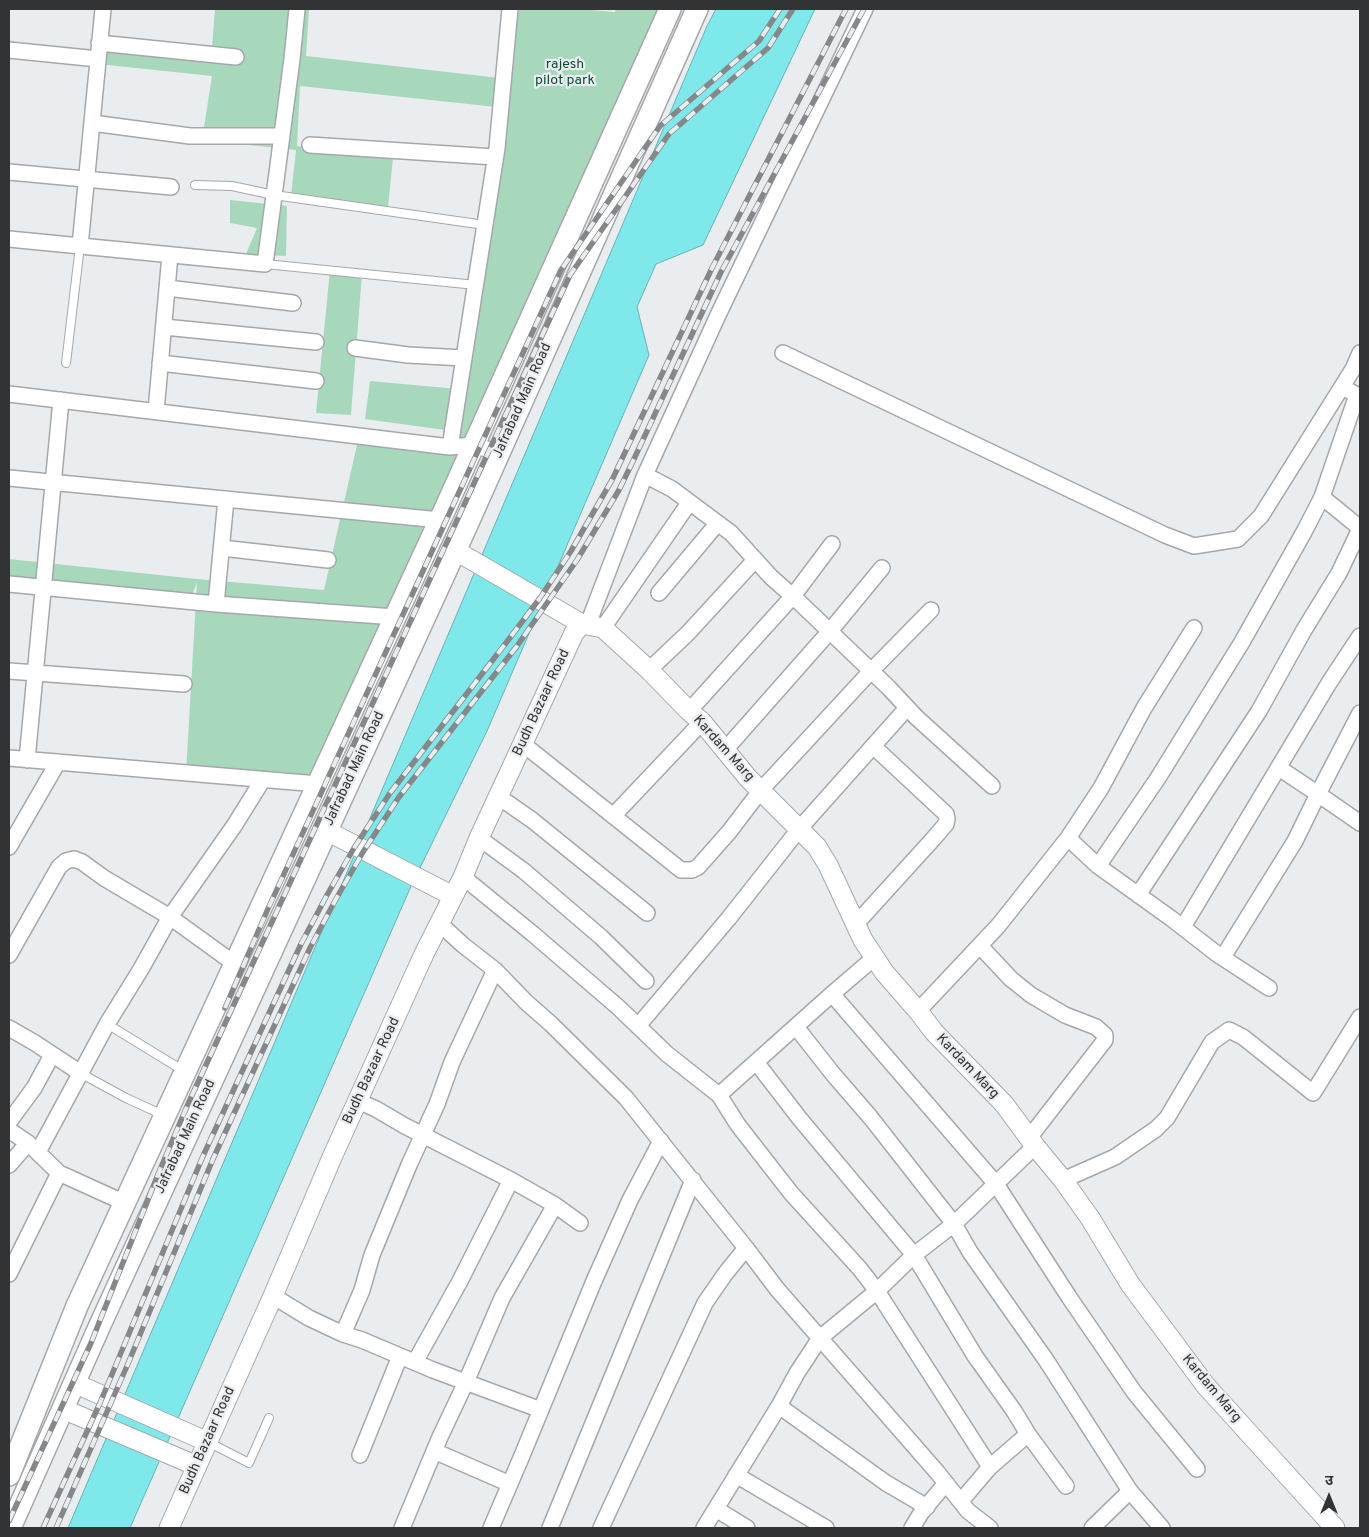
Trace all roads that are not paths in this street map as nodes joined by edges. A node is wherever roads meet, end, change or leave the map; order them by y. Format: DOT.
graph roads {
  1 [pos="102,9"];
  2 [pos="297,9"];
  3 [pos="510,9"];
  4 [pos="670,9"];
  5 [pos="696,9"];
  6 [pos="864,9"];
  7 [pos="99,43"];
  8 [pos="9,50"];
  9 [pos="236,57"];
  10 [pos="98,59"];
  11 [pos="92,123"];
  12 [pos="282,136"];
  13 [pos="310,145"];
  14 [pos="495,157"];
  15 [pos="9,172"];
  16 [pos="87,179"];
  17 [pos="195,185"];
  18 [pos="171,187"];
  19 [pos="274,195"];
  20 [pos="484,225"];
  21 [pos="9,239"];
  22 [pos="80,246"];
  23 [pos="170,255"];
  24 [pos="265,264"];
  25 [pos="476,285"];
  26 [pos="167,288"];
  27 [pos="293,303"];
  28 [pos="164,327"];
  29 [pos="316,342"];
  30 [pos="355,348"];
  31 [pos="1360,352"];
  32 [pos="783,353"];
  33 [pos="464,358"];
  34 [pos="66,363"];
  35 [pos="160,363"];
  36 [pos="316,381"];
  37 [pos="1342,387"];
  38 [pos="9,394"];
  39 [pos="61,400"];
  40 [pos="156,411"];
  41 [pos="474,445"];
  42 [pos="450,446"];
  43 [pos="500,453"];
  44 [pos="645,475"];
  45 [pos="9,478"];
  46 [pos="54,483"];
  47 [pos="1322,496"];
  48 [pos="226,499"];
  49 [pos="689,503"];
  50 [pos="440,520"];
  51 [pos="718,524"];
  52 [pos="1360,529"];
  53 [pos="832,544"];
  54 [pos="222,548"];
  55 [pos="456,551"];
  56 [pos="328,560"];
  57 [pos="755,560"];
  58 [pos="882,568"];
  59 [pos="9,584"];
  60 [pos="44,587"];
  61 [pos="659,593"];
  62 [pos="793,596"];
  63 [pos="216,604"];
  64 [pos="931,610"];
  65 [pos="395,617"];
  66 [pos="591,625"];
  67 [pos="1194,628"];
  68 [pos="830,631"];
  69 [pos="1360,636"];
  70 [pos="649,670"];
  71 [pos="9,671"];
  72 [pos="870,671"];
  73 [pos="36,673"];
  74 [pos="184,684"];
  75 [pos="907,708"];
  76 [pos="1360,713"];
  77 [pos="696,717"];
  78 [pos="524,744"];
  79 [pos="873,746"];
  80 [pos="725,750"];
  81 [pos="14,761"];
  82 [pos="58,762"];
  83 [pos="1279,768"];
  84 [pos="262,781"];
  85 [pos="318,784"];
  86 [pos="992,786"];
  87 [pos="761,790"];
  88 [pos="1318,794"];
  89 [pos="499,797"];
  90 [pos="613,816"];
  91 [pos="1359,820"];
  92 [pos="800,828"];
  93 [pos="327,831"];
  94 [pos="479,838"];
  95 [pos="1068,838"];
  96 [pos="9,847"];
  97 [pos="1098,866"];
  98 [pos="463,877"];
  99 [pos="1138,895"];
  100 [pos="453,896"];
  101 [pos="647,913"];
  102 [pos="170,917"];
  103 [pos="439,923"];
  104 [pos="855,925"];
  105 [pos="1183,927"];
  106 [pos="980,946"];
  107 [pos="9,955"];
  108 [pos="1223,957"];
  109 [pos="874,958"];
  110 [pos="235,964"];
  111 [pos="495,970"];
  112 [pos="646,981"];
  113 [pos="1269,988"];
  114 [pos="832,994"];
  115 [pos="918,1011"];
  116 [pos="1360,1017"];
  117 [pos="107,1024"];
  118 [pos="638,1026"];
  119 [pos="796,1027"];
  120 [pos="9,1028"];
  121 [pos="52,1055"];
  122 [pos="756,1062"];
  123 [pos="185,1072"];
  124 [pos="82,1074"];
  125 [pos="719,1095"];
  126 [pos="358,1101"];
  127 [pos="165,1115"];
  128 [pos="9,1122"];
  129 [pos="9,1130"];
  130 [pos="423,1135"];
  131 [pos="661,1141"];
  132 [pos="1032,1142"];
  133 [pos="33,1148"];
  134 [pos="9,1164"];
  135 [pos="59,1173"];
  136 [pos="511,1180"];
  137 [pos="693,1180"];
  138 [pos="1063,1180"];
  139 [pos="996,1184"];
  140 [pos="125,1203"];
  141 [pos="555,1205"];
  142 [pos="580,1223"];
  143 [pos="954,1224"];
  144 [pos="746,1248"];
  145 [pos="914,1255"];
  146 [pos="9,1274"];
  147 [pos="877,1290"];
  148 [pos="273,1296"];
  149 [pos="344,1334"];
  150 [pos="820,1338"];
  151 [pos="400,1356"];
  152 [pos="415,1362"];
  153 [pos="466,1382"];
  154 [pos="74,1383"];
  155 [pos="779,1406"];
  156 [pos="63,1409"];
  157 [pos="541,1410"];
  158 [pos="269,1418"];
  159 [pos="1028,1434"];
  160 [pos="208,1442"];
  161 [pos="434,1451"];
  162 [pos="360,1455"];
  163 [pos="197,1466"];
  164 [pos="990,1468"];
  165 [pos="1197,1469"];
  166 [pos="736,1475"];
  167 [pos="9,1476"];
  168 [pos="946,1483"];
  169 [pos="510,1484"];
  170 [pos="1066,1486"];
  171 [pos="1130,1491"];
  172 [pos="960,1501"];
  173 [pos="927,1507"];
  174 [pos="716,1509"];
  175 [pos="10,1528"];
  176 [pos="169,1528"];
  177 [pos="402,1528"];
  178 [pos="491,1528"];
  179 [pos="550,1528"];
  180 [pos="601,1528"];
  181 [pos="704,1528"];
  182 [pos="747,1528"];
  183 [pos="826,1528"];
  184 [pos="912,1528"];
  185 [pos="990,1528"];
  186 [pos="1092,1528"];
  187 [pos="1162,1528"];
  188 [pos="1335,1528"];
  1 -- 7 [label="street"];
  2 -- 12 [label="street"];
  3 -- 14 [label="street"];
  4 -- 41 [label="main road, Jafrabad Main Road"];
  5 -- 43 [label="main road, Jafrabad Main Road"];
  6 -- 44 [label="street"];
  7 -- 9 [label="street"];
  7 -- 10 [label="street"];
  8 -- 10 [label="street"];
  10 -- 11 [label="street"];
  11 -- 12 [label="street"];
  11 -- 16 [label="street"];
  12 -- 19 [label="street"];
  13 -- 14 [label="street"];
  14 -- 20 [label="street"];
  15 -- 16 [label="street"];
  16 -- 18 [label="street"];
  16 -- 22 [label="street"];
  17 -- 19 [label="lane"];
  19 -- 20 [label="lane"];
  19 -- 24 [label="street"];
  20 -- 25 [label="street"];
  21 -- 22 [label="street"];
  22 -- 23 [label="street"];
  22 -- 34 [label="lane"];
  23 -- 24 [label="street"];
  23 -- 26 [label="street"];
  24 -- 25 [label="lane"];
  25 -- 33 [label="street"];
  26 -- 27 [label="street"];
  26 -- 28 [label="street"];
  28 -- 29 [label="street"];
  28 -- 35 [label="street"];
  30 -- 33 [label="street"];
  31 -- 37 [label="street"];
  32 -- 37 [label="street"];
  33 -- 42 [label="street"];
  35 -- 36 [label="street"];
  35 -- 40 [label="street"];
  37 -- 47 [label="street"];
  38 -- 39 [label="street"];
  39 -- 40 [label="street"];
  39 -- 46 [label="street"];
  40 -- 42 [label="street"];
  41 -- 42 [label="street"];
  41 -- 43 [label="street"];
  41 -- 50 [label="main road, Jafrabad Main Road"];
  43 -- 55 [label="main road, Jafrabad Main Road"];
  44 -- 49 [label="street"];
  44 -- 66 [label="street"];
  45 -- 46 [label="street"];
  46 -- 48 [label="street"];
  46 -- 60 [label="street"];
  47 -- 52 [label="street"];
  47 -- 97 [label="street"];
  48 -- 50 [label="street"];
  48 -- 54 [label="street"];
  49 -- 51 [label="street"];
  49 -- 66 [label="street"];
  50 -- 65 [label="main road, Jafrabad Main Road"];
  51 -- 57 [label="street"];
  51 -- 61 [label="street"];
  52 -- 99 [label="street"];
  53 -- 62 [label="street"];
  54 -- 56 [label="street"];
  54 -- 63 [label="street"];
  55 -- 66 [label="street, Kardam Marg"];
  55 -- 93 [label="main road, Jafrabad Main Road"];
  57 -- 62 [label="street"];
  57 -- 70 [label="street"];
  58 -- 68 [label="street"];
  59 -- 60 [label="street"];
  60 -- 63 [label="street"];
  60 -- 73 [label="street"];
  62 -- 68 [label="street"];
  62 -- 77 [label="street"];
  63 -- 65 [label="street"];
  64 -- 72 [label="street"];
  65 -- 85 [label="main road, Jafrabad Main Road"];
  66 -- 70 [label="street, Kardam Marg"];
  66 -- 78 [label="street, Budh Bazaar Road"];
  67 -- 95 [label="street"];
  68 -- 72 [label="street"];
  68 -- 80 [label="street"];
  69 -- 83 [label="street"];
  70 -- 77 [label="street, Kardam Marg"];
  71 -- 73 [label="street"];
  72 -- 75 [label="street"];
  72 -- 87 [label="street"];
  73 -- 74 [label="street"];
  73 -- 81 [label="street"];
  75 -- 79 [label="street"];
  75 -- 86 [label="street"];
  76 -- 88 [label="street"];
  77 -- 80 [label="street, Kardam Marg"];
  77 -- 90 [label="street"];
  78 -- 89 [label="street, Budh Bazaar Road"];
  78 -- 90 [label="street"];
  79 -- 92 [label="street"];
  79 -- 104 [label="street"];
  80 -- 87 [label="street, Kardam Marg"];
  81 -- 82 [label="street"];
  82 -- 84 [label="street"];
  82 -- 96 [label="street"];
  83 -- 88 [label="street"];
  83 -- 105 [label="street"];
  84 -- 85 [label="street"];
  84 -- 102 [label="street"];
  85 -- 110 [label="main road, Jafrabad Main Road"];
  87 -- 90 [label="street"];
  87 -- 92 [label="street, Kardam Marg"];
  88 -- 91 [label="street"];
  88 -- 108 [label="street"];
  89 -- 94 [label="street, Budh Bazaar Road"];
  89 -- 101 [label="street"];
  92 -- 104 [label="street, Kardam Marg"];
  92 -- 118 [label="street"];
  93 -- 100 [label="street"];
  93 -- 154 [label="main road, Jafrabad Main Road"];
  94 -- 98 [label="street, Budh Bazaar Road"];
  94 -- 112 [label="street"];
  95 -- 97 [label="street"];
  95 -- 106 [label="street"];
  97 -- 99 [label="street"];
  98 -- 100 [label="street, Budh Bazaar Road"];
  98 -- 118 [label="street"];
  99 -- 105 [label="street"];
  100 -- 103 [label="street, Budh Bazaar Road"];
  102 -- 107 [label="street"];
  102 -- 110 [label="street"];
  102 -- 117 [label="street"];
  103 -- 111 [label="street"];
  103 -- 126 [label="street, Budh Bazaar Road"];
  104 -- 109 [label="street, Kardam Marg"];
  105 -- 108 [label="street"];
  106 -- 115 [label="street"];
  106 -- 132 [label="street"];
  108 -- 113 [label="street"];
  109 -- 114 [label="street"];
  109 -- 115 [label="street, Kardam Marg"];
  110 -- 123 [label="main road, Jafrabad Main Road"];
  111 -- 130 [label="street"];
  111 -- 131 [label="street"];
  114 -- 119 [label="street"];
  114 -- 139 [label="street"];
  115 -- 132 [label="street, Kardam Marg"];
  116 -- 138 [label="street"];
  117 -- 123 [label="lane"];
  117 -- 124 [label="street"];
  118 -- 125 [label="street"];
  119 -- 122 [label="street"];
  119 -- 143 [label="street"];
  120 -- 121 [label="street"];
  121 -- 124 [label="street"];
  121 -- 128 [label="street"];
  122 -- 125 [label="street"];
  122 -- 145 [label="street"];
  123 -- 127 [label="main road, Jafrabad Main Road"];
  124 -- 127 [label="lane"];
  124 -- 133 [label="street"];
  125 -- 147 [label="street"];
  126 -- 130 [label="street"];
  126 -- 148 [label="street, Budh Bazaar Road"];
  127 -- 140 [label="main road, Jafrabad Main Road"];
  129 -- 133 [label="street"];
  130 -- 136 [label="street"];
  130 -- 149 [label="street"];
  131 -- 137 [label="street"];
  131 -- 157 [label="street"];
  132 -- 138 [label="street, Kardam Marg"];
  132 -- 139 [label="street"];
  133 -- 134 [label="street"];
  133 -- 135 [label="street"];
  135 -- 140 [label="street"];
  135 -- 146 [label="street"];
  136 -- 141 [label="street"];
  136 -- 152 [label="street"];
  137 -- 144 [label="street"];
  137 -- 179 [label="street"];
  138 -- 188 [label="street, Kardam Marg"];
  139 -- 143 [label="street"];
  139 -- 165 [label="street"];
  140 -- 167 [label="main road, Jafrabad Main Road"];
  141 -- 142 [label="street"];
  141 -- 153 [label="street"];
  143 -- 145 [label="street"];
  143 -- 171 [label="street"];
  144 -- 150 [label="street"];
  144 -- 180 [label="street"];
  145 -- 147 [label="street"];
  145 -- 159 [label="street"];
  147 -- 150 [label="street"];
  147 -- 164 [label="street"];
  148 -- 149 [label="street"];
  148 -- 160 [label="street, Budh Bazaar Road"];
  149 -- 151 [label="street"];
  150 -- 155 [label="street"];
  150 -- 168 [label="street"];
  151 -- 152 [label="street"];
  151 -- 162 [label="street"];
  152 -- 153 [label="street"];
  153 -- 157 [label="street"];
  153 -- 161 [label="street"];
  154 -- 156 [label="main road, Jafrabad Main Road"];
  154 -- 160 [label="street"];
  155 -- 166 [label="street"];
  155 -- 173 [label="street"];
  156 -- 163 [label="street"];
  156 -- 175 [label="main road, Jafrabad Main Road"];
  157 -- 169 [label="street"];
  158 -- 160 [label="lane"];
  159 -- 164 [label="street"];
  159 -- 170 [label="street"];
  160 -- 163 [label="street, Budh Bazaar Road"];
  161 -- 169 [label="street"];
  161 -- 177 [label="street"];
  163 -- 176 [label="street, Budh Bazaar Road"];
  164 -- 172 [label="street"];
  166 -- 174 [label="street"];
  166 -- 183 [label="street"];
  168 -- 172 [label="street"];
  168 -- 173 [label="street"];
  169 -- 178 [label="street"];
  171 -- 186 [label="street"];
  171 -- 187 [label="street"];
  172 -- 185 [label="street"];
  173 -- 184 [label="street"];
  174 -- 181 [label="street"];
  174 -- 182 [label="street"];
}
